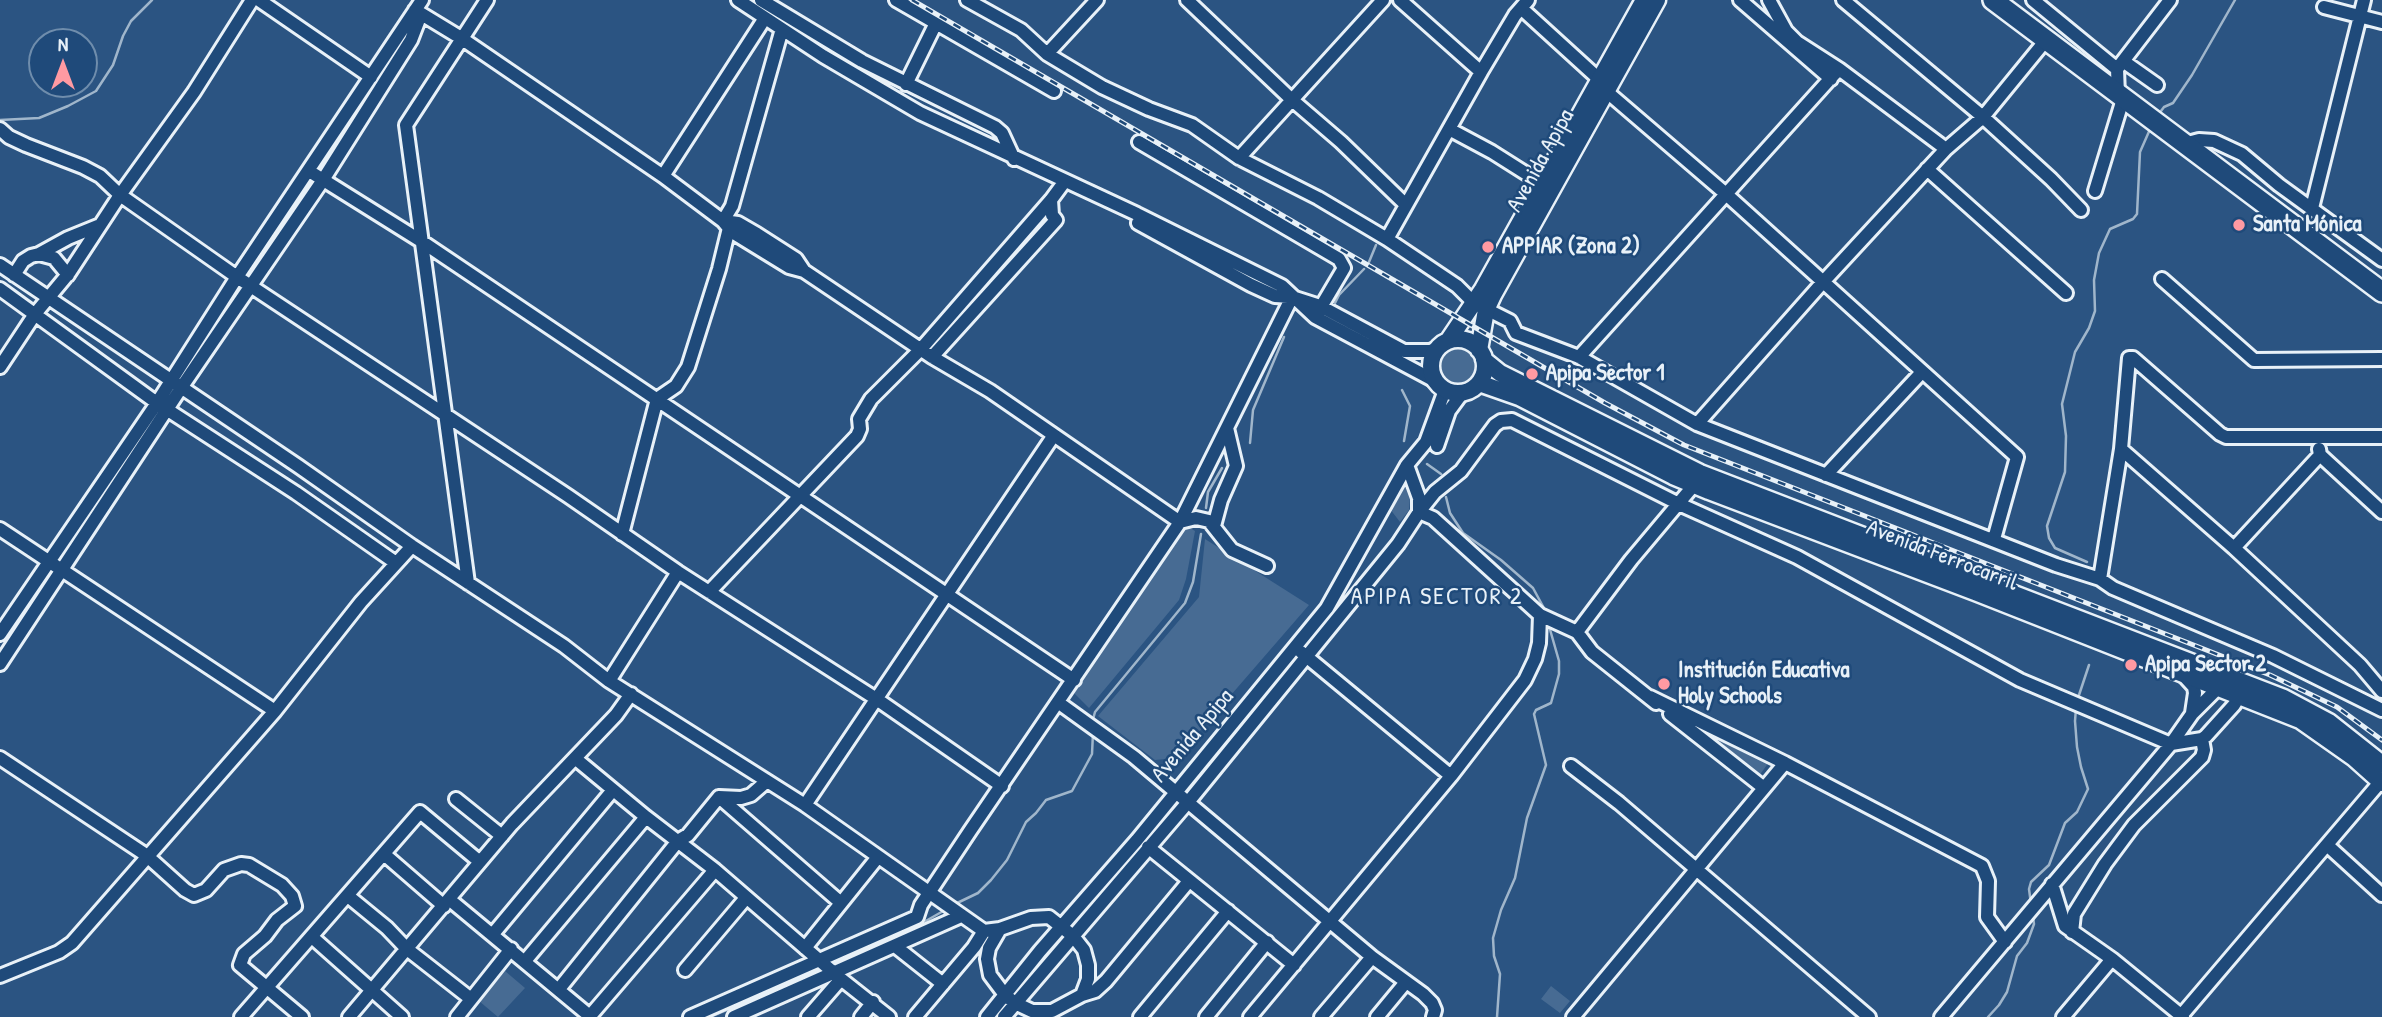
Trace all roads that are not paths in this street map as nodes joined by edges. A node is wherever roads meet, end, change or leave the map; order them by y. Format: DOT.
graph roads {
  1 [pos="252,0"];
  2 [pos="259,0"];
  3 [pos="487,0"];
  4 [pos="738,0"];
  5 [pos="761,0"];
  6 [pos="896,0"];
  7 [pos="967,0"];
  8 [pos="1097,0"];
  9 [pos="1187,0"];
  10 [pos="1383,0"];
  11 [pos="1400,0"];
  12 [pos="1635,0"];
  13 [pos="1644,0"];
  14 [pos="1657,0"];
  15 [pos="1664,0"];
  16 [pos="1740,0"];
  17 [pos="1769,0"];
  18 [pos="1843,0"];
  19 [pos="1993,0"];
  20 [pos="2032,0"];
  21 [pos="2170,0"];
  22 [pos="2364,0"];
  23 [pos="1525,4"];
  24 [pos="2324,7"];
  25 [pos="420,8"];
  26 [pos="2360,16"];
  27 [pos="765,18"];
  28 [pos="2382,22"];
  29 [pos="936,23"];
  30 [pos="782,29"];
  31 [pos="461,38"];
  32 [pos="2046,40"];
  33 [pos="1046,54"];
  34 [pos="1616,63"];
  35 [pos="2120,65"];
  36 [pos="1481,72"];
  37 [pos="1835,74"];
  38 [pos="370,77"];
  39 [pos="906,84"];
  40 [pos="2157,85"];
  41 [pos="1603,86"];
  42 [pos="1054,91"];
  43 [pos="1291,99"];
  44 [pos="2125,100"];
  45 [pos="1983,117"];
  46 [pos="0,129"];
  47 [pos="1449,129"];
  48 [pos="1139,142"];
  49 [pos="2184,144"];
  50 [pos="1945,149"];
  51 [pos="1240,158"];
  52 [pos="1014,159"];
  53 [pos="1927,169"];
  54 [pos="309,171"];
  55 [pos="663,176"];
  56 [pos="323,180"];
  57 [pos="1065,181"];
  58 [pos="1541,183"];
  59 [pos="2095,191"];
  60 [pos="1726,194"];
  61 [pos="120,195"];
  62 [pos="1406,205"];
  63 [pos="2312,208"];
  64 [pos="2081,210"];
  65 [pos="100,225"];
  66 [pos="726,225"];
  67 [pos="1387,239"];
  68 [pos="421,241"];
  69 [pos="39,254"];
  70 [pos="2382,260"];
  71 [pos="0,265"];
  72 [pos="14,275"];
  73 [pos="68,275"];
  74 [pos="237,276"];
  75 [pos="2162,279"];
  76 [pos="1823,282"];
  77 [pos="251,286"];
  78 [pos="0,289"];
  79 [pos="2382,292"];
  80 [pos="2066,293"];
  81 [pos="1292,297"];
  82 [pos="48,298"];
  83 [pos="1480,306"];
  84 [pos="1318,311"];
  85 [pos="35,314"];
  86 [pos="1443,345"];
  87 [pos="926,353"];
  88 [pos="1481,355"];
  89 [pos="1579,357"];
  90 [pos="2382,359"];
  91 [pos="0,367"];
  92 [pos="1922,372"];
  93 [pos="170,381"];
  94 [pos="1479,383"];
  95 [pos="1440,385"];
  96 [pos="181,388"];
  97 [pos="1463,392"];
  98 [pos="657,399"];
  99 [pos="162,407"];
  100 [pos="444,414"];
  101 [pos="1697,424"];
  102 [pos="1227,428"];
  103 [pos="1054,435"];
  104 [pos="2382,437"];
  105 [pos="2317,438"];
  106 [pos="1431,444"];
  107 [pos="2121,449"];
  108 [pos="2320,455"];
  109 [pos="1407,465"];
  110 [pos="1826,475"];
  111 [pos="1697,479"];
  112 [pos="801,498"];
  113 [pos="1679,504"];
  114 [pos="1419,512"];
  115 [pos="2382,512"];
  116 [pos="1180,522"];
  117 [pos="1214,526"];
  118 [pos="0,529"];
  119 [pos="622,534"];
  120 [pos="1994,539"];
  121 [pos="412,546"];
  122 [pos="2234,548"];
  123 [pos="48,562"];
  124 [pos="396,563"];
  125 [pos="1267,566"];
  126 [pos="61,571"];
  127 [pos="678,572"];
  128 [pos="2100,579"];
  129 [pos="468,583"];
  130 [pos="709,592"];
  131 [pos="947,593"];
  132 [pos="1540,615"];
  133 [pos="1577,632"];
  134 [pos="0,634"];
  135 [pos="1295,648"];
  136 [pos="1307,656"];
  137 [pos="0,664"];
  138 [pos="2179,671"];
  139 [pos="1074,680"];
  140 [pos="609,681"];
  141 [pos="2224,682"];
  142 [pos="2243,689"];
  143 [pos="2382,691"];
  144 [pos="631,694"];
  145 [pos="1650,697"];
  146 [pos="878,700"];
  147 [pos="1059,703"];
  148 [pos="275,710"];
  149 [pos="2382,710"];
  150 [pos="2192,714"];
  151 [pos="2202,739"];
  152 [pos="2171,744"];
  153 [pos="0,758"];
  154 [pos="576,759"];
  155 [pos="1785,764"];
  156 [pos="2382,764"];
  157 [pos="1571,766"];
  158 [pos="1451,776"];
  159 [pos="767,780"];
  160 [pos="2382,781"];
  161 [pos="1002,786"];
  162 [pos="1764,788"];
  163 [pos="613,790"];
  164 [pos="1176,791"];
  165 [pos="719,797"];
  166 [pos="456,799"];
  167 [pos="1189,801"];
  168 [pos="805,805"];
  169 [pos="646,817"];
  170 [pos="502,836"];
  171 [pos="678,841"];
  172 [pos="2327,845"];
  173 [pos="1148,847"];
  174 [pos="384,854"];
  175 [pos="146,855"];
  176 [pos="878,857"];
  177 [pos="480,862"];
  178 [pos="1695,869"];
  179 [pos="715,870"];
  180 [pos="1189,881"];
  181 [pos="2052,884"];
  182 [pos="929,893"];
  183 [pos="2382,895"];
  184 [pos="348,896"];
  185 [pos="746,898"];
  186 [pos="447,903"];
  187 [pos="841,903"];
  188 [pos="1228,911"];
  189 [pos="961,916"];
  190 [pos="1331,922"];
  191 [pos="1061,926"];
  192 [pos="1000,929"];
  193 [pos="984,931"];
  194 [pos="2072,932"];
  195 [pos="493,934"];
  196 [pos="1073,936"];
  197 [pos="312,937"];
  198 [pos="1266,942"];
  199 [pos="2005,942"];
  200 [pos="895,946"];
  201 [pos="805,948"];
  202 [pos="407,949"];
  203 [pos="511,949"];
  204 [pos="1372,957"];
  205 [pos="2112,959"];
  206 [pos="820,960"];
  207 [pos="525,961"];
  208 [pos="1294,965"];
  209 [pos="685,970"];
  210 [pos="837,975"];
  211 [pos="0,976"];
  212 [pos="1406,982"];
  213 [pos="943,984"];
  214 [pos="266,986"];
  215 [pos="559,989"];
  216 [pos="371,991"];
  217 [pos="1082,995"];
  218 [pos="471,999"];
  219 [pos="1010,999"];
  220 [pos="873,1002"];
  221 [pos="590,1016"];
  222 [pos="1576,1016"];
  223 [pos="2182,1016"];
  224 [pos="241,1017"];
  225 [pos="302,1017"];
  226 [pos="349,1017"];
  227 [pos="402,1017"];
  228 [pos="457,1017"];
  229 [pos="690,1017"];
  230 [pos="734,1017"];
  231 [pos="808,1017"];
  232 [pos="861,1017"];
  233 [pos="889,1017"];
  234 [pos="915,1017"];
  235 [pos="987,1017"];
  236 [pos="1004,1017"];
  237 [pos="1140,1017"];
  238 [pos="1206,1017"];
  239 [pos="1250,1017"];
  240 [pos="1321,1017"];
  241 [pos="1377,1017"];
  242 [pos="1433,1017"];
  243 [pos="1869,1017"];
  244 [pos="1941,1017"];
  245 [pos="2063,1017"];
  1 -- 61 [label="street"];
  2 -- 38 [label="street"];
  3 -- 31 [label="street"];
  4 -- 27 [label="street"];
  5 -- 39 [label="street"];
  6 -- 29 [label="street"];
  7 -- 33 [label="street"];
  8 -- 33 [label="street"];
  9 -- 43 [label="street"];
  10 -- 43 [label="street"];
  11 -- 36 [label="street"];
  12 -- 34 [label="main road"];
  13 -- 34 [label="main road, Avenida Apipa"];
  14 -- 34 [label="main road, Avenida Apipa"];
  15 -- 34 [label="main road"];
  16 -- 37 [label="street"];
  17 -- 37 [label="street"];
  18 -- 45 [label="street"];
  19 -- 32 [label="highway"];
  20 -- 35 [label="street"];
  21 -- 35 [label="street"];
  22 -- 26 [label="street"];
  23 -- 36 [label="street"];
  23 -- 41 [label="street"];
  24 -- 26 [label="street"];
  25 -- 31 [label="street"];
  25 -- 38 [label="street"];
  25 -- 56 [label="street"];
  26 -- 28 [label="street"];
  26 -- 63 [label="street"];
  27 -- 30 [label="street"];
  27 -- 55 [label="street"];
  29 -- 39 [label="street"];
  29 -- 42 [label="street"];
  30 -- 52 [label="street"];
  30 -- 66 [label="street"];
  31 -- 55 [label="street"];
  31 -- 68 [label="street"];
  32 -- 44 [label="highway"];
  32 -- 45 [label="street"];
  33 -- 51 [label="street"];
  34 -- 41 [label="main road, Avenida Apipa"];
  35 -- 40 [label="street"];
  35 -- 44 [label="street"];
  36 -- 47 [label="street"];
  37 -- 50 [label="street"];
  37 -- 60 [label="street"];
  38 -- 54 [label="street"];
  39 -- 52 [label="street"];
  41 -- 58 [label="main road, Avenida Apipa"];
  41 -- 60 [label="street"];
  41 -- 83 [label="main road, Avenida Apipa"];
  43 -- 51 [label="street"];
  43 -- 62 [label="street"];
  44 -- 49 [label="highway"];
  44 -- 59 [label="street"];
  45 -- 50 [label="street"];
  45 -- 64 [label="street"];
  46 -- 61 [label="street"];
  47 -- 58 [label="street"];
  47 -- 62 [label="street"];
  48 -- 84 [label="street"];
  49 -- 63 [label="street"];
  49 -- 79 [label="highway"];
  50 -- 53 [label="street"];
  51 -- 67 [label="street"];
  52 -- 57 [label="street"];
  53 -- 76 [label="street"];
  53 -- 80 [label="street"];
  54 -- 56 [label="street"];
  54 -- 74 [label="street"];
  55 -- 66 [label="street"];
  56 -- 68 [label="street"];
  56 -- 77 [label="street"];
  57 -- 81 [label="street"];
  57 -- 87 [label="street"];
  58 -- 83 [label="main road, Avenida Apipa"];
  60 -- 76 [label="street"];
  60 -- 89 [label="street"];
  61 -- 65 [label="street"];
  61 -- 74 [label="street"];
  62 -- 67 [label="street"];
  63 -- 70 [label="street"];
  65 -- 69 [label="street"];
  65 -- 73 [label="street"];
  66 -- 87 [label="street"];
  66 -- 98 [label="street"];
  67 -- 83 [label="street"];
  68 -- 98 [label="street"];
  68 -- 100 [label="street"];
  69 -- 72 [label="street"];
  69 -- 73 [label="street"];
  71 -- 72 [label="street"];
  72 -- 82 [label="street"];
  73 -- 82 [label="street"];
  74 -- 77 [label="street"];
  74 -- 93 [label="street"];
  75 -- 90 [label="street"];
  76 -- 92 [label="street"];
  76 -- 101 [label="street"];
  77 -- 96 [label="street"];
  77 -- 100 [label="street"];
  78 -- 85 [label="street"];
  81 -- 84 [label="street"];
  81 -- 102 [label="street"];
  82 -- 85 [label="street"];
  82 -- 93 [label="street"];
  83 -- 86 [label="main road, Avenida Apipa"];
  83 -- 88 [label="main road, Avenida Apipa"];
  83 -- 89 [label="street"];
  84 -- 86 [label="street"];
  84 -- 95 [label="street"];
  85 -- 91 [label="street"];
  85 -- 99 [label="street"];
  86 -- 88 [label="main road"];
  86 -- 95 [label="main road"];
  87 -- 103 [label="street"];
  87 -- 112 [label="street"];
  88 -- 94 [label="main road"];
  88 -- 111 [label="main road, Avenida Ferrocarril"];
  89 -- 101 [label="street"];
  92 -- 110 [label="street"];
  92 -- 120 [label="street"];
  93 -- 96 [label="street"];
  93 -- 99 [label="street"];
  94 -- 97 [label="main road"];
  94 -- 111 [label="main road, Avenida Ferrocarril"];
  95 -- 97 [label="main road"];
  95 -- 106 [label="street, Avenida Apipa"];
  96 -- 99 [label="street"];
  96 -- 121 [label="street"];
  97 -- 106 [label="street, Avenida Apipa"];
  98 -- 112 [label="street"];
  98 -- 119 [label="street"];
  99 -- 123 [label="street"];
  99 -- 124 [label="street"];
  99 -- 126 [label="street"];
  100 -- 119 [label="street"];
  100 -- 129 [label="street"];
  101 -- 110 [label="street"];
  102 -- 116 [label="street"];
  102 -- 117 [label="street"];
  103 -- 116 [label="street"];
  103 -- 131 [label="street"];
  104 -- 105 [label="street"];
  105 -- 107 [label="street"];
  105 -- 108 [label="street"];
  106 -- 109 [label="street, Avenida Apipa"];
  107 -- 122 [label="street"];
  107 -- 128 [label="street"];
  108 -- 115 [label="street"];
  108 -- 122 [label="street"];
  109 -- 114 [label="street"];
  109 -- 135 [label="street, Avenida Apipa"];
  110 -- 120 [label="street"];
  111 -- 113 [label="street"];
  111 -- 138 [label="main road, Avenida Ferrocarril"];
  111 -- 141 [label="main road, Avenida Ferrocarril"];
  112 -- 130 [label="street"];
  112 -- 131 [label="street"];
  113 -- 114 [label="street, Avenida Apipa"];
  113 -- 133 [label="street"];
  113 -- 152 [label="street"];
  114 -- 132 [label="street"];
  114 -- 136 [label="street, Avenida Apipa"];
  116 -- 117 [label="street"];
  116 -- 139 [label="street"];
  117 -- 125 [label="street"];
  118 -- 123 [label="street"];
  119 -- 127 [label="street"];
  120 -- 128 [label="street"];
  121 -- 124 [label="street"];
  121 -- 129 [label="street"];
  122 -- 143 [label="street"];
  123 -- 126 [label="street"];
  123 -- 134 [label="street"];
  124 -- 148 [label="street"];
  126 -- 137 [label="street"];
  126 -- 148 [label="street"];
  127 -- 130 [label="street"];
  127 -- 140 [label="street"];
  128 -- 149 [label="street"];
  129 -- 140 [label="street"];
  130 -- 146 [label="street"];
  131 -- 139 [label="street"];
  131 -- 146 [label="street"];
  132 -- 133 [label="street"];
  132 -- 158 [label="street"];
  133 -- 145 [label="street"];
  135 -- 136 [label="street"];
  135 -- 164 [label="street, Avenida Apipa"];
  136 -- 158 [label="street"];
  136 -- 167 [label="street, Avenida Apipa"];
  138 -- 141 [label="main road, Avenida Ferrocarril"];
  138 -- 150 [label="street"];
  139 -- 147 [label="street"];
  140 -- 144 [label="street"];
  141 -- 142 [label="main road, Avenida Ferrocarril"];
  141 -- 150 [label="street"];
  142 -- 151 [label="street"];
  142 -- 156 [label="main road, Avenida Ferrocarril"];
  142 -- 160 [label="main road, Avenida Ferrocarril"];
  144 -- 154 [label="street"];
  144 -- 159 [label="street"];
  145 -- 155 [label="street"];
  145 -- 162 [label="street"];
  146 -- 161 [label="street"];
  146 -- 168 [label="street"];
  147 -- 161 [label="street"];
  147 -- 164 [label="street"];
  148 -- 175 [label="street"];
  150 -- 152 [label="street"];
  151 -- 152 [label="street"];
  151 -- 194 [label="street"];
  152 -- 181 [label="street"];
  153 -- 175 [label="street"];
  154 -- 163 [label="street"];
  154 -- 170 [label="street"];
  155 -- 162 [label="street"];
  155 -- 199 [label="street"];
  157 -- 178 [label="street"];
  158 -- 190 [label="street"];
  159 -- 165 [label="street"];
  159 -- 168 [label="street"];
  160 -- 172 [label="street"];
  161 -- 182 [label="street"];
  162 -- 178 [label="street"];
  163 -- 169 [label="street"];
  163 -- 195 [label="street"];
  164 -- 167 [label="street"];
  164 -- 191 [label="street, Avenida Apipa"];
  165 -- 171 [label="street"];
  165 -- 187 [label="street"];
  166 -- 170 [label="street"];
  167 -- 173 [label="street, Avenida Apipa"];
  167 -- 190 [label="street"];
  168 -- 176 [label="street"];
  169 -- 171 [label="street"];
  169 -- 207 [label="street"];
  170 -- 177 [label="street"];
  171 -- 179 [label="street"];
  171 -- 215 [label="street"];
  172 -- 183 [label="street"];
  172 -- 223 [label="street"];
  173 -- 180 [label="street"];
  173 -- 196 [label="street, Avenida Apipa"];
  174 -- 177 [label="street"];
  174 -- 184 [label="street"];
  174 -- 186 [label="street"];
  175 -- 211 [label="street"];
  175 -- 214 [label="street"];
  176 -- 182 [label="street"];
  176 -- 187 [label="street"];
  177 -- 186 [label="street"];
  178 -- 222 [label="street"];
  178 -- 243 [label="street"];
  179 -- 185 [label="street"];
  179 -- 221 [label="street"];
  180 -- 188 [label="street"];
  180 -- 217 [label="street"];
  181 -- 194 [label="street"];
  181 -- 199 [label="street"];
  182 -- 189 [label="street"];
  182 -- 206 [label="street"];
  184 -- 197 [label="street"];
  184 -- 202 [label="street"];
  185 -- 201 [label="street"];
  185 -- 209 [label="street"];
  186 -- 195 [label="street"];
  186 -- 202 [label="street"];
  187 -- 201 [label="street"];
  188 -- 198 [label="street"];
  188 -- 237 [label="street"];
  189 -- 193 [label="street"];
  189 -- 200 [label="street"];
  190 -- 204 [label="street"];
  190 -- 208 [label="street"];
  191 -- 192 [label="street"];
  191 -- 196 [label="street"];
  191 -- 219 [label="street, Avenida Apipa"];
  192 -- 193 [label="street"];
  192 -- 219 [label="street"];
  193 -- 213 [label="street"];
  194 -- 205 [label="street"];
  195 -- 203 [label="street"];
  196 -- 217 [label="street"];
  196 -- 219 [label="street, Avenida Apipa"];
  197 -- 214 [label="street"];
  197 -- 216 [label="street"];
  198 -- 208 [label="street"];
  198 -- 238 [label="street"];
  199 -- 244 [label="street"];
  200 -- 210 [label="street"];
  200 -- 213 [label="street"];
  201 -- 206 [label="street"];
  202 -- 216 [label="street"];
  202 -- 218 [label="street"];
  203 -- 207 [label="street"];
  203 -- 218 [label="street"];
  204 -- 212 [label="street"];
  204 -- 240 [label="street"];
  205 -- 223 [label="street"];
  205 -- 245 [label="street"];
  206 -- 210 [label="street"];
  206 -- 229 [label="street"];
  207 -- 215 [label="street"];
  208 -- 239 [label="street"];
  210 -- 220 [label="street"];
  210 -- 230 [label="street"];
  210 -- 231 [label="street"];
  212 -- 241 [label="street"];
  212 -- 242 [label="street"];
  213 -- 234 [label="street"];
  214 -- 224 [label="street"];
  214 -- 225 [label="street"];
  215 -- 221 [label="street"];
  216 -- 226 [label="street"];
  216 -- 227 [label="street"];
  217 -- 219 [label="street"];
  218 -- 228 [label="street"];
  219 -- 235 [label="street, Avenida Apipa"];
  219 -- 236 [label="street, Avenida Apipa"];
  220 -- 232 [label="street"];
  220 -- 233 [label="street"];
}
